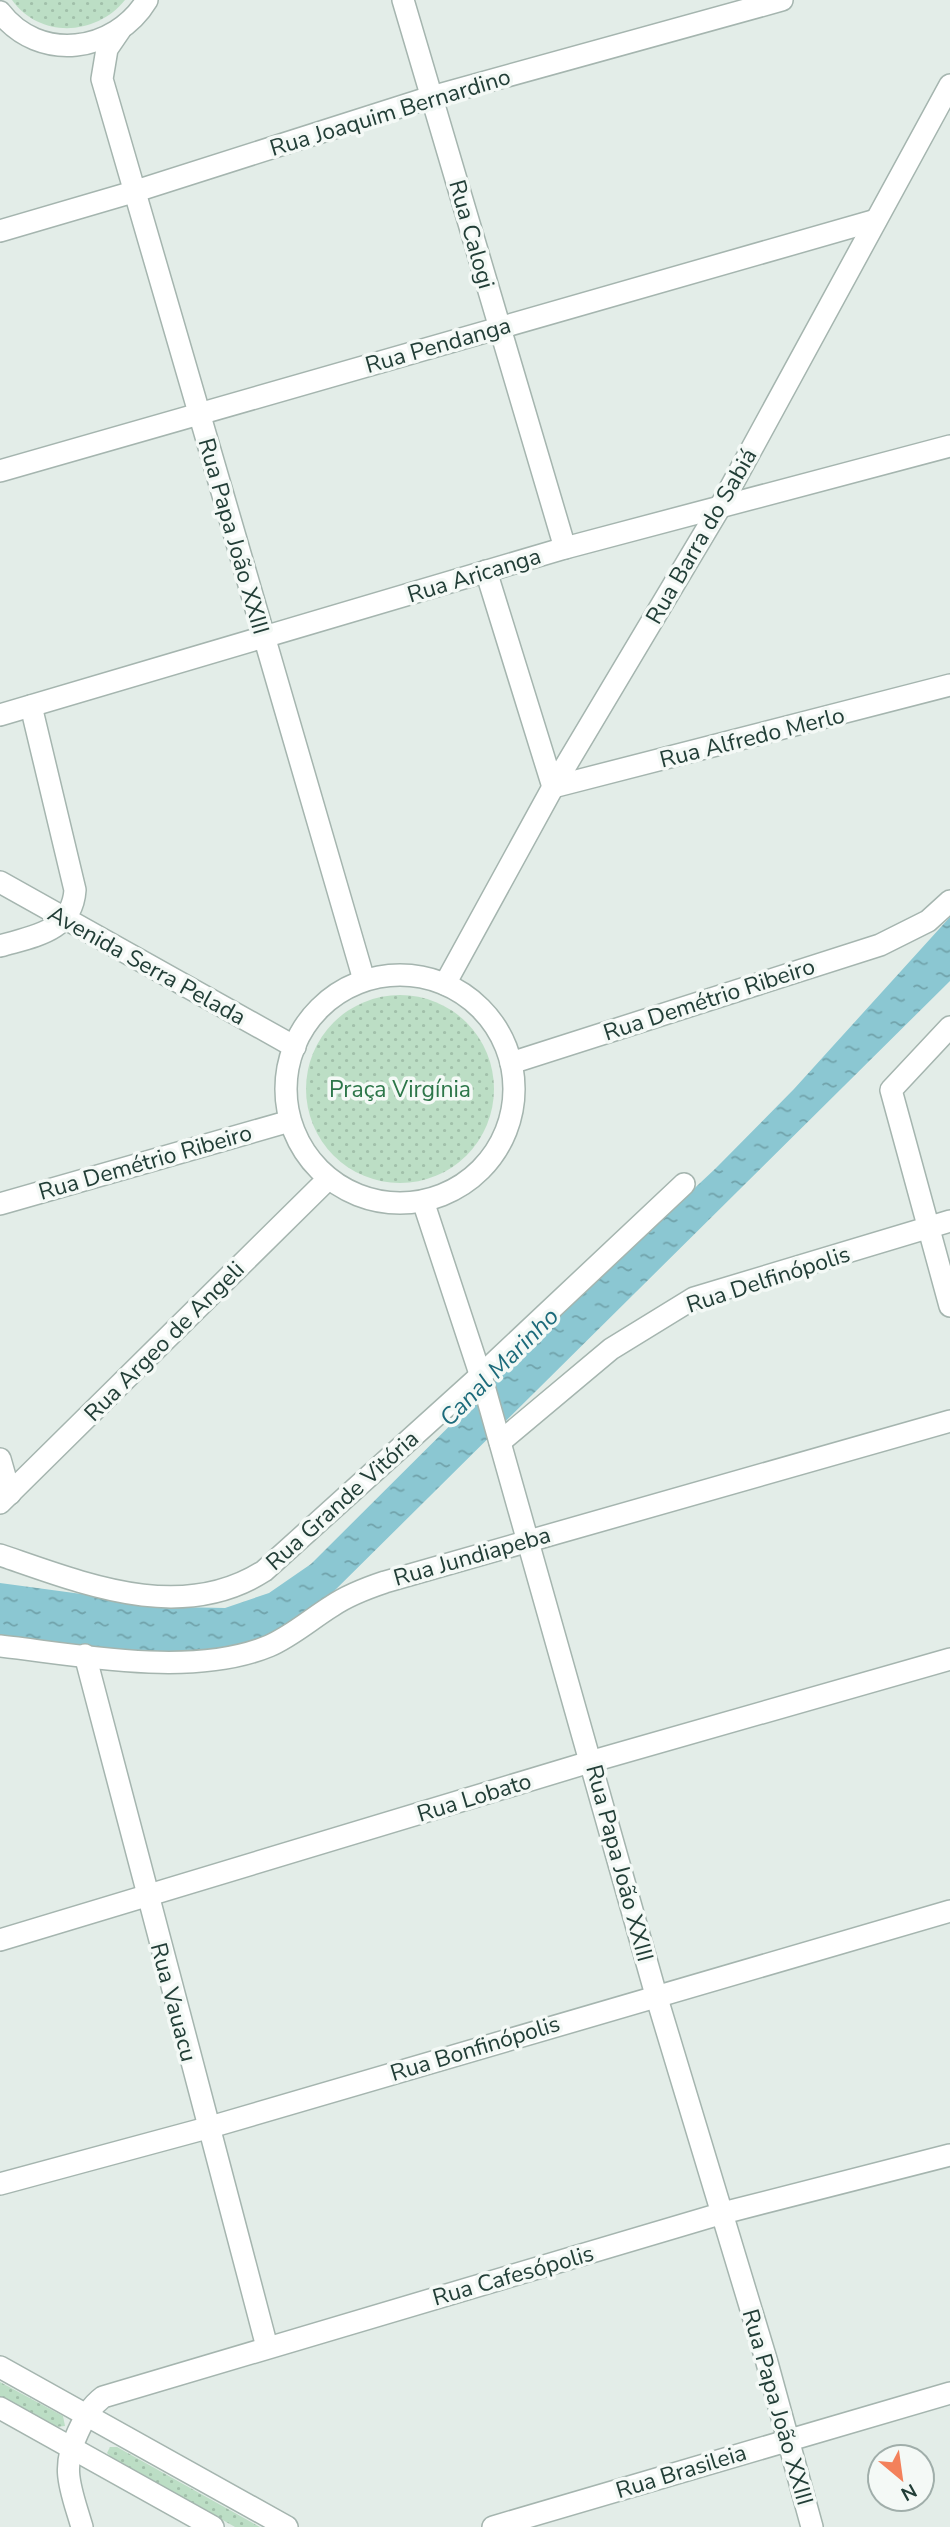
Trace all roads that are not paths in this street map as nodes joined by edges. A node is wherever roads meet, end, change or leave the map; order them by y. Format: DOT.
graph roads {
  1 [pos="147,0"];
  2 [pos="403,0"];
  3 [pos="782,0"];
  4 [pos="1,14"];
  5 [pos="120,30"];
  6 [pos="64,46"];
  7 [pos="950,85"];
  8 [pos="106,92"];
  9 [pos="431,97"];
  10 [pos="133,192"];
  11 [pos="876,220"];
  12 [pos="0,231"];
  13 [pos="500,328"];
  14 [pos="198,414"];
  15 [pos="950,446"];
  16 [pos="0,471"];
  17 [pos="720,507"];
  18 [pos="565,548"];
  19 [pos="486,571"];
  20 [pos="264,639"];
  21 [pos="950,685"];
  22 [pos="31,706"];
  23 [pos="0,715"];
  24 [pos="554,787"];
  25 [pos="0,882"];
  26 [pos="950,901"];
  27 [pos="65,919"];
  28 [pos="0,946"];
  29 [pos="364,981"];
  30 [pos="444,984"];
  31 [pos="950,1027"];
  32 [pos="295,1047"];
  33 [pos="511,1063"];
  34 [pos="290,1121"];
  35 [pos="328,1179"];
  36 [pos="684,1184"];
  37 [pos="423,1201"];
  38 [pos="0,1204"];
  39 [pos="950,1221"];
  40 [pos="928,1229"];
  41 [pos="950,1306"];
  42 [pos="482,1381"];
  43 [pos="950,1421"];
  44 [pos="499,1437"];
  45 [pos="0,1459"];
  46 [pos="5,1499"];
  47 [pos="527,1539"];
  48 [pos="0,1555"];
  49 [pos="0,1646"];
  50 [pos="85,1655"];
  51 [pos="950,1659"];
  52 [pos="593,1761"];
  53 [pos="146,1895"];
  54 [pos="950,1911"];
  55 [pos="0,1940"];
  56 [pos="656,1994"];
  57 [pos="207,2128"];
  58 [pos="950,2155"];
  59 [pos="0,2184"];
  60 [pos="723,2213"];
  61 [pos="267,2347"];
  62 [pos="0,2367"];
  63 [pos="950,2393"];
  64 [pos="0,2408"];
  65 [pos="86,2415"];
  66 [pos="786,2440"];
  67 [pos="70,2447"];
  68 [pos="82,2527"];
  69 [pos="214,2527"];
  70 [pos="286,2527"];
  71 [pos="494,2527"];
  72 [pos="812,2527"];
  1 -- 5 [label="street"];
  2 -- 9 [label="street, Rua Calogi"];
  3 -- 9 [label="street, Rua Joaquim Bernardino"];
  4 -- 6 [label="street"];
  5 -- 6 [label="street"];
  5 -- 8 [label="street, Rua Papa João XXIII"];
  6 -- 8 [label="street, Rua Papa João XXIII"];
  7 -- 11 [label="street, Rua Barra do Sabiá"];
  8 -- 10 [label="street, Rua Papa João XXIII"];
  9 -- 10 [label="street, Rua Joaquim Bernardino"];
  9 -- 13 [label="street, Rua Calogi"];
  10 -- 12 [label="street, Rua Joaquim Bernardino"];
  10 -- 14 [label="street, Rua Papa João XXIII"];
  11 -- 13 [label="street, Rua Pendanga"];
  11 -- 17 [label="street, Rua Barra do Sabiá"];
  13 -- 14 [label="street, Rua Pendanga"];
  13 -- 18 [label="street, Rua Calogi"];
  14 -- 16 [label="street, Rua Pendanga"];
  14 -- 20 [label="street, Rua Papa João XXIII"];
  15 -- 17 [label="street, Rua Aricanga"];
  17 -- 18 [label="street, Rua Aricanga"];
  17 -- 24 [label="street, Rua Barra do Sabiá"];
  18 -- 19 [label="street, Rua Aricanga"];
  19 -- 20 [label="street, Rua Aricanga"];
  19 -- 24 [label="street"];
  20 -- 22 [label="street, Rua Aricanga"];
  20 -- 29 [label="street, Rua Papa João XXIII"];
  21 -- 24 [label="street, Rua Alfredo Merlo"];
  22 -- 23 [label="street, Rua Aricanga"];
  22 -- 27 [label="street"];
  24 -- 30 [label="street, Rua Barra do Sabiá"];
  25 -- 27 [label="street, Avenida Serra Pelada"];
  26 -- 33 [label="street, Rua Demétrio Ribeiro"];
  27 -- 28 [label="street"];
  27 -- 32 [label="street, Avenida Serra Pelada"];
  29 -- 30 [label="street"];
  29 -- 32 [label="street"];
  30 -- 33 [label="street"];
  31 -- 40 [label="street"];
  32 -- 34 [label="street"];
  33 -- 37 [label="street"];
  34 -- 35 [label="street"];
  34 -- 38 [label="street, Rua Demétrio Ribeiro"];
  35 -- 37 [label="street"];
  35 -- 46 [label="street, Rua Argeo de Angeli"];
  36 -- 42 [label="street, Rua Grande Vitória"];
  37 -- 42 [label="street, Rua Papa João XXIII"];
  39 -- 40 [label="street, Rua Delfinópolis"];
  40 -- 41 [label="street"];
  40 -- 44 [label="street, Rua Delfinópolis"];
  42 -- 44 [label="street, Rua Papa João XXIII"];
  42 -- 48 [label="street, Rua Grande Vitória"];
  43 -- 47 [label="street, Rua Jundiapeba"];
  44 -- 47 [label="street, Rua Papa João XXIII"];
  45 -- 46 [label="street"];
  47 -- 50 [label="street, Rua Jundiapeba"];
  47 -- 52 [label="street, Rua Papa João XXIII"];
  49 -- 50 [label="street, Rua Jundiapeba"];
  50 -- 53 [label="street, Rua Vauacu"];
  51 -- 52 [label="street, Rua Lobato"];
  52 -- 53 [label="street, Rua Lobato"];
  52 -- 56 [label="street, Rua Papa João XXIII"];
  53 -- 55 [label="street, Rua Lobato"];
  53 -- 57 [label="street, Rua Vauacu"];
  54 -- 56 [label="street, Rua Bonfinópolis"];
  56 -- 57 [label="street, Rua Bonfinópolis"];
  56 -- 60 [label="street, Rua Papa João XXIII"];
  57 -- 59 [label="street, Rua Bonfinópolis"];
  57 -- 61 [label="street, Rua Vauacu"];
  58 -- 60 [label="street, Rua Cafesópolis"];
  60 -- 61 [label="street, Rua Cafesópolis"];
  60 -- 66 [label="street, Rua Papa João XXIII"];
  61 -- 65 [label="street, Rua Cafesópolis"];
  62 -- 65 [label="street"];
  63 -- 66 [label="street, Rua Brasileia"];
  64 -- 67 [label="street"];
  65 -- 67 [label="street"];
  65 -- 70 [label="street"];
  66 -- 71 [label="street, Rua Brasileia"];
  66 -- 72 [label="street, Rua Papa João XXIII"];
  67 -- 68 [label="street"];
  67 -- 69 [label="street"];
}
